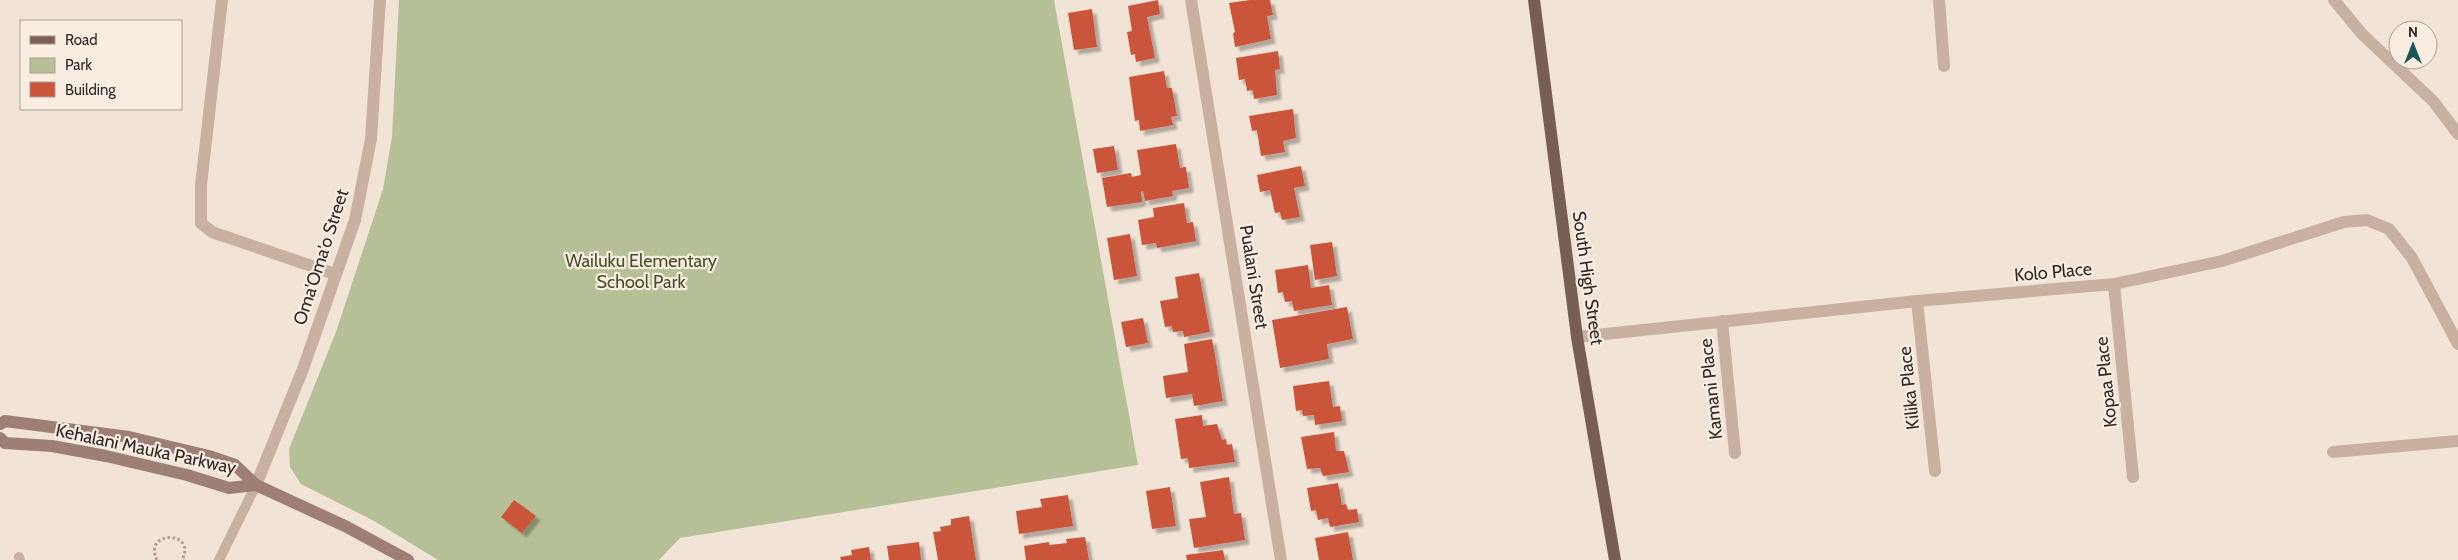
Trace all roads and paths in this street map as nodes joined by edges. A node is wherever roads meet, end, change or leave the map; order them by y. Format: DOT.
graph roads {
  1 [pos="222,0"];
  2 [pos="380,0"];
  3 [pos="1191,0"];
  4 [pos="1534,0"];
  5 [pos="1939,0"];
  6 [pos="2334,0"];
  7 [pos="1944,66"];
  8 [pos="2458,134"];
  9 [pos="335,274"];
  10 [pos="2114,284"];
  11 [pos="1917,301"];
  12 [pos="1722,321"];
  13 [pos="1577,337"];
  14 [pos="2458,344"];
  15 [pos="0,424"];
  16 [pos="0,438"];
  17 [pos="2458,441"];
  18 [pos="2333,452"];
  19 [pos="1735,453"];
  20 [pos="1935,471"];
  21 [pos="2133,477"];
  22 [pos="256,485"];
  23 [pos="157,560"];
  24 [pos="182,560"];
  25 [pos="219,560"];
  26 [pos="408,560"];
  27 [pos="1281,560"];
  28 [pos="1615,560"];
  1 -- 9 [label="street"];
  2 -- 9 [label="street, Oma'Oma'o Street"];
  3 -- 27 [label="street, Pualani Street"];
  4 -- 13 [label="main road, South High Street"];
  5 -- 7 [label="street"];
  6 -- 8 [label="street"];
  9 -- 22 [label="street, Oma'Oma'o Street"];
  10 -- 11 [label="street, Kolo Place"];
  10 -- 14 [label="street, Kolo Place"];
  10 -- 21 [label="street, Kopaa Place"];
  11 -- 12 [label="street, Kolo Place"];
  11 -- 20 [label="street, Kilika Place"];
  12 -- 13 [label="street, Kolo Place"];
  12 -- 19 [label="street, Kamani Place"];
  13 -- 28 [label="main road, South High Street"];
  15 -- 22 [label="street, Kehalani Mauka Parkway"];
  16 -- 22 [label="street, Kehalani Mauka Parkway"];
  17 -- 18 [label="street"];
  22 -- 25 [label="lane"];
  22 -- 26 [label="street, Kehalani Mauka Parkway"];
  23 -- 24 [label="path"];
}
